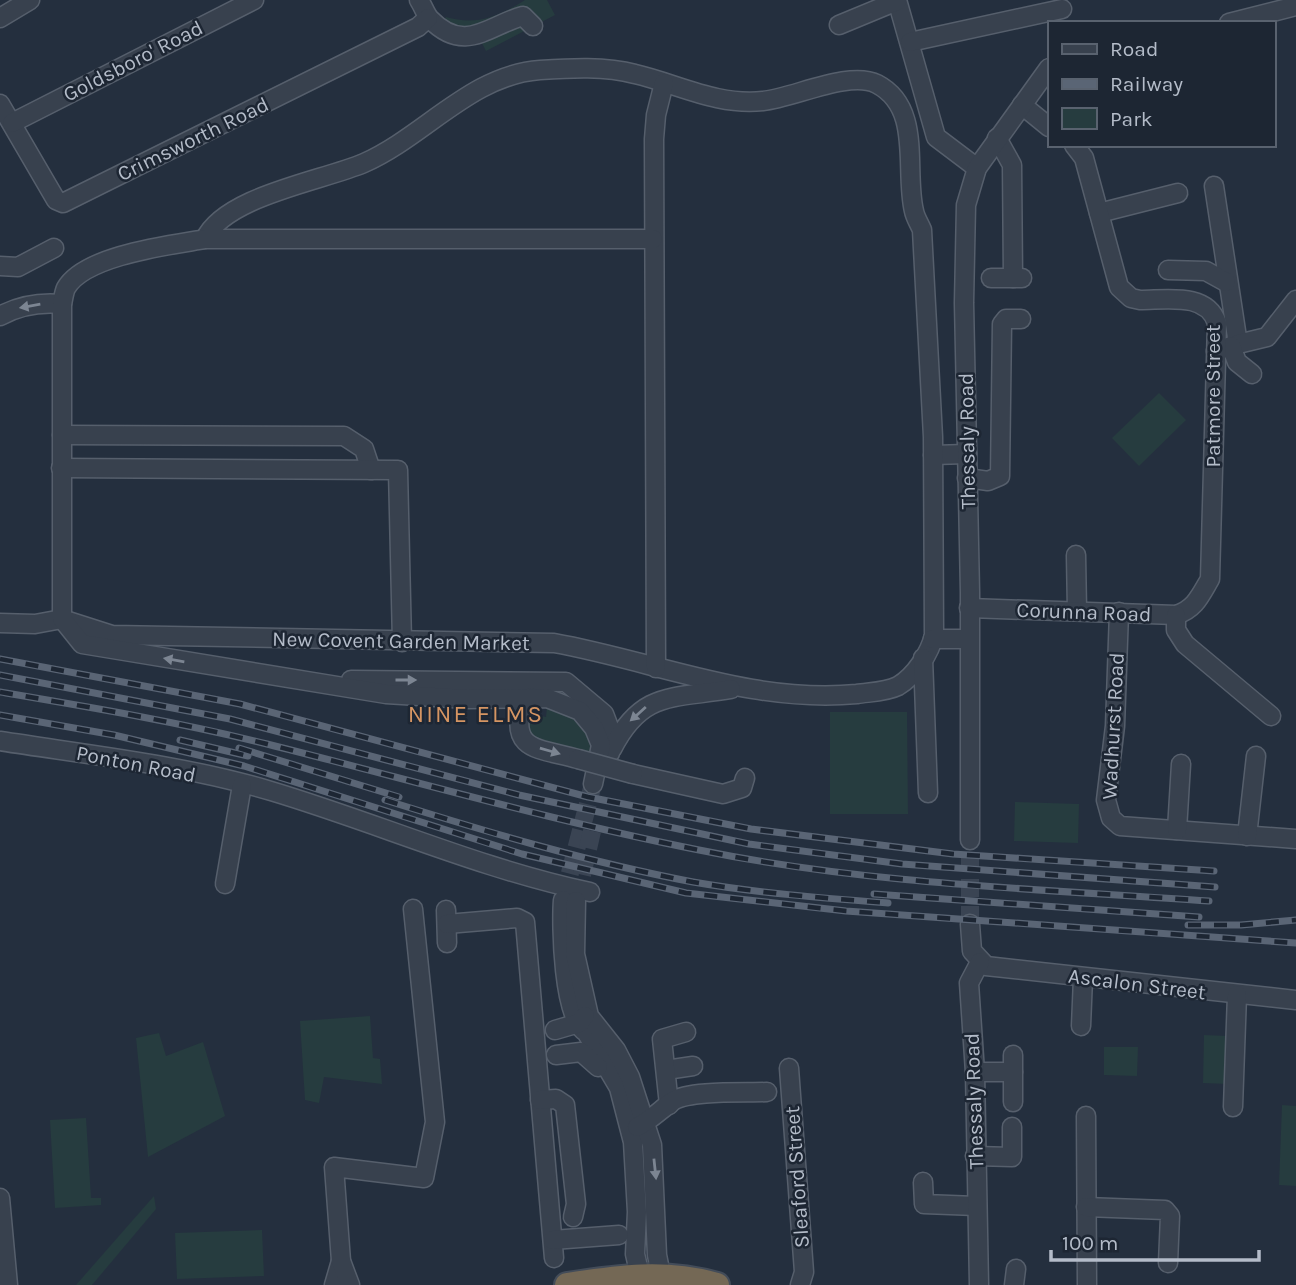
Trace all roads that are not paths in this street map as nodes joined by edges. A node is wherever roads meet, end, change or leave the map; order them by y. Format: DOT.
graph roads {
  1 [pos="30,0"];
  2 [pos="254,0"];
  3 [pos="419,0"];
  4 [pos="897,1"];
  5 [pos="1295,10"];
  6 [pos="1061,11"];
  7 [pos="0,18"];
  8 [pos="428,18"];
  9 [pos="1239,21"];
  10 [pos="839,24"];
  11 [pos="533,26"];
  12 [pos="910,42"];
  13 [pos="1048,69"];
  14 [pos="664,83"];
  15 [pos="0,104"];
  16 [pos="1021,105"];
  17 [pos="12,123"];
  18 [pos="1048,126"];
  19 [pos="997,138"];
  20 [pos="1076,147"];
  21 [pos="977,168"];
  22 [pos="1214,186"];
  23 [pos="1178,192"];
  24 [pos="1099,213"];
  25 [pos="205,239"];
  26 [pos="653,239"];
  27 [pos="54,248"];
  28 [pos="0,266"];
  29 [pos="1168,270"];
  30 [pos="991,278"];
  31 [pos="1226,282"];
  32 [pos="1296,300"];
  33 [pos="62,304"];
  34 [pos="0,316"];
  35 [pos="1021,319"];
  36 [pos="1228,347"];
  37 [pos="1252,374"];
  38 [pos="61,435"];
  39 [pos="933,454"];
  40 [pos="967,454"];
  41 [pos="61,468"];
  42 [pos="371,470"];
  43 [pos="967,478"];
  44 [pos="1076,555"];
  45 [pos="1196,604"];
  46 [pos="969,608"];
  47 [pos="1077,611"];
  48 [pos="1119,612"];
  49 [pos="1176,615"];
  50 [pos="62,619"];
  51 [pos="0,623"];
  52 [pos="933,639"];
  53 [pos="969,639"];
  54 [pos="402,642"];
  55 [pos="923,658"];
  56 [pos="656,668"];
  57 [pos="242,672"];
  58 [pos="737,688"];
  59 [pos="531,697"];
  60 [pos="1271,716"];
  61 [pos="0,741"];
  62 [pos="610,753"];
  63 [pos="1256,756"];
  64 [pos="1181,764"];
  65 [pos="745,778"];
  66 [pos="242,785"];
  67 [pos="928,793"];
  68 [pos="1177,830"];
  69 [pos="1247,836"];
  70 [pos="1296,839"];
  71 [pos="970,840"];
  72 [pos="225,884"];
  73 [pos="413,909"];
  74 [pos="966,931"];
  75 [pos="447,943"];
  76 [pos="980,962"];
  77 [pos="1083,978"];
  78 [pos="1237,995"];
  79 [pos="1296,1000"];
  80 [pos="586,1025"];
  81 [pos="1081,1026"];
  82 [pos="686,1032"];
  83 [pos="693,1066"];
  84 [pos="789,1068"];
  85 [pos="666,1070"];
  86 [pos="975,1072"];
  87 [pos="767,1092"];
  88 [pos="540,1100"];
  89 [pos="1013,1102"];
  90 [pos="669,1105"];
  91 [pos="1233,1107"];
  92 [pos="625,1108"];
  93 [pos="1086,1116"];
  94 [pos="638,1126"];
  95 [pos="1012,1127"];
  96 [pos="975,1156"];
  97 [pos="923,1182"];
  98 [pos="0,1198"];
  99 [pos="976,1206"];
  100 [pos="1086,1207"];
  101 [pos="573,1217"];
  102 [pos="619,1235"];
  103 [pos="553,1240"];
  104 [pos="554,1258"];
  105 [pos="341,1261"];
  106 [pos="1168,1263"];
  107 [pos="651,1280"];
  108 [pos="8,1285"];
  109 [pos="334,1285"];
  110 [pos="350,1285"];
  111 [pos="567,1285"];
  112 [pos="717,1285"];
  113 [pos="800,1285"];
  114 [pos="979,1285"];
  115 [pos="1087,1285"];
  1 -- 7 [label="street"];
  2 -- 17 [label="street, Goldsboro' Road"];
  3 -- 8 [label="street"];
  4 -- 10 [label="street"];
  4 -- 12 [label="street"];
  5 -- 9 [label="street"];
  6 -- 12 [label="street"];
  8 -- 11 [label="street"];
  8 -- 17 [label="street, Crimsworth Road"];
  12 -- 21 [label="street"];
  13 -- 16 [label="street, Thessaly Road"];
  14 -- 25 [label="street"];
  14 -- 26 [label="street"];
  14 -- 39 [label="street"];
  15 -- 17 [label="street, Crimsworth Road"];
  16 -- 18 [label="street"];
  16 -- 19 [label="street, Thessaly Road"];
  19 -- 21 [label="street, Thessaly Road"];
  19 -- 30 [label="street"];
  20 -- 24 [label="street, Patmore Street"];
  21 -- 40 [label="street, Thessaly Road"];
  22 -- 31 [label="street"];
  23 -- 24 [label="street"];
  24 -- 36 [label="street, Patmore Street"];
  25 -- 26 [label="street"];
  25 -- 33 [label="street"];
  26 -- 56 [label="street"];
  27 -- 28 [label="street"];
  29 -- 31 [label="street"];
  31 -- 36 [label="street"];
  32 -- 36 [label="street"];
  33 -- 34 [label="street, one-way"];
  33 -- 38 [label="street"];
  35 -- 43 [label="street"];
  36 -- 37 [label="street"];
  36 -- 45 [label="street, Patmore Street"];
  38 -- 41 [label="street"];
  38 -- 42 [label="street"];
  39 -- 40 [label="street"];
  39 -- 52 [label="street"];
  40 -- 43 [label="street, Thessaly Road"];
  41 -- 42 [label="street"];
  41 -- 50 [label="street"];
  42 -- 54 [label="street"];
  43 -- 46 [label="street, Thessaly Road"];
  44 -- 47 [label="street"];
  45 -- 49 [label="street, Corunna Road"];
  46 -- 47 [label="street, Corunna Road"];
  46 -- 53 [label="street, Thessaly Road"];
  47 -- 48 [label="street, Corunna Road"];
  48 -- 49 [label="street, Corunna Road"];
  48 -- 68 [label="street, Wadhurst Road"];
  49 -- 60 [label="street"];
  50 -- 51 [label="street"];
  50 -- 54 [label="street, New Covent Garden Market"];
  57 -- 50 [label="street, one-way"];
  52 -- 53 [label="street"];
  52 -- 55 [label="street, New Covent Garden Market"];
  53 -- 71 [label="street, Thessaly Road"];
  54 -- 56 [label="street, New Covent Garden Market"];
  55 -- 58 [label="street, New Covent Garden Market"];
  55 -- 67 [label="street"];
  56 -- 58 [label="street, New Covent Garden Market"];
  57 -- 59 [label="street"];
  57 -- 62 [label="street, one-way"];
  58 -- 62 [label="street, New Covent Garden Market, one-way"];
  59 -- 62 [label="street, New Covent Garden Market"];
  59 -- 65 [label="street, one-way, bridge"];
  61 -- 66 [label="street, Ponton Road"];
  63 -- 69 [label="street"];
  64 -- 68 [label="street"];
  66 -- 72 [label="street"];
  66 -- 80 [label="street, Ponton Road"];
  68 -- 69 [label="street, Wadhurst Road"];
  69 -- 70 [label="street, Wadhurst Road"];
  73 -- 105 [label="street"];
  74 -- 76 [label="street"];
  75 -- 88 [label="street"];
  76 -- 77 [label="street, Ascalon Street"];
  76 -- 86 [label="street, Thessaly Road"];
  77 -- 78 [label="street, Ascalon Street"];
  77 -- 81 [label="street"];
  78 -- 79 [label="street, Ascalon Street"];
  78 -- 91 [label="street"];
  80 -- 92 [label="street"];
  80 -- 92 [label="street"];
  80 -- 94 [label="street"];
  82 -- 85 [label="street"];
  83 -- 85 [label="street"];
  84 -- 113 [label="street, Sleaford Street"];
  85 -- 90 [label="street"];
  86 -- 89 [label="street"];
  86 -- 96 [label="street, Thessaly Road"];
  87 -- 90 [label="street"];
  88 -- 101 [label="street"];
  88 -- 103 [label="street"];
  90 -- 94 [label="street"];
  92 -- 94 [label="street"];
  93 -- 100 [label="street"];
  94 -- 107 [label="street"];
  95 -- 96 [label="street"];
  96 -- 99 [label="street, Thessaly Road"];
  97 -- 99 [label="street"];
  98 -- 108 [label="street"];
  99 -- 114 [label="street, Thessaly Road"];
  100 -- 106 [label="street"];
  100 -- 115 [label="street"];
  102 -- 103 [label="street"];
  103 -- 104 [label="street"];
  105 -- 109 [label="street"];
  105 -- 110 [label="street"];
  107 -- 111 [label="highway"];
  107 -- 112 [label="highway"];
}
